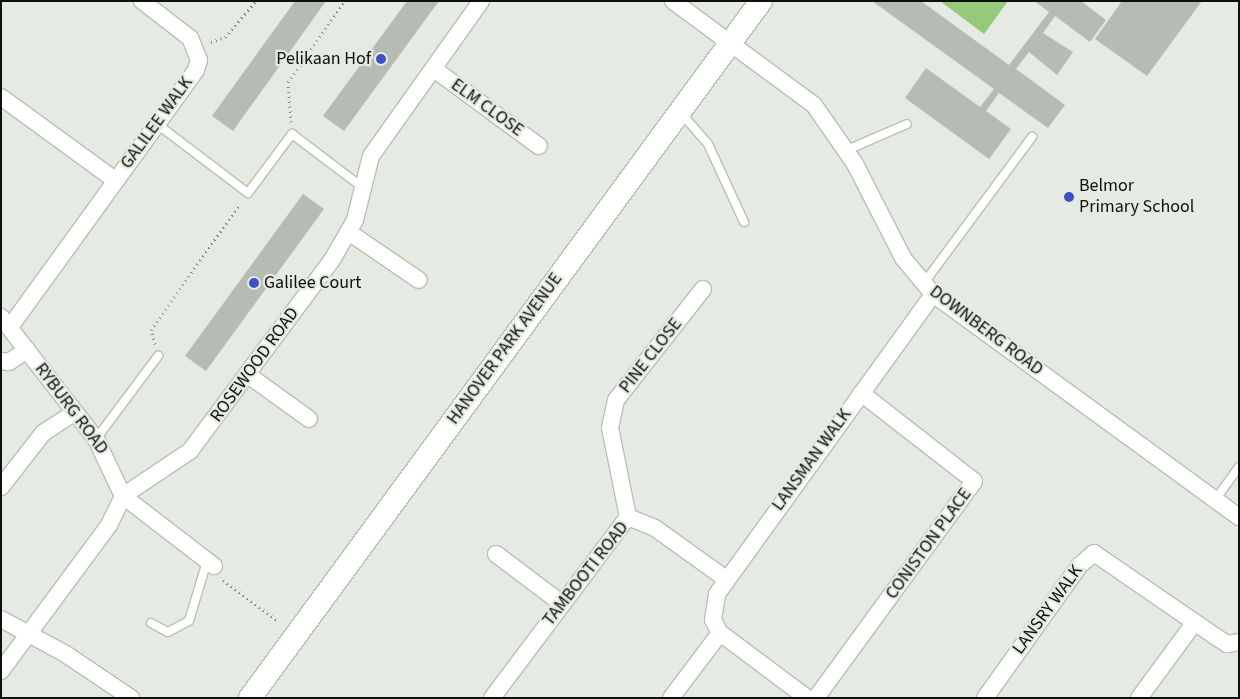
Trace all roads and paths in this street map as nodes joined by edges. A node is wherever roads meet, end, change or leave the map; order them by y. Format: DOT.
graph roads {
  1 [pos="142,1"];
  2 [pos="256,1"];
  3 [pos="345,1"];
  4 [pos="481,1"];
  5 [pos="673,1"];
  6 [pos="761,1"];
  7 [pos="729,43"];
  8 [pos="197,48"];
  9 [pos="434,69"];
  10 [pos="1,97"];
  11 [pos="678,110"];
  12 [pos="157,124"];
  13 [pos="907,124"];
  14 [pos="292,134"];
  15 [pos="1032,136"];
  16 [pos="539,146"];
  17 [pos="847,150"];
  18 [pos="115,180"];
  19 [pos="364,188"];
  20 [pos="248,193"];
  21 [pos="744,222"];
  22 [pos="350,233"];
  23 [pos="419,280"];
  24 [pos="703,289"];
  25 [pos="928,289"];
  26 [pos="6,322"];
  27 [pos="27,350"];
  28 [pos="158,356"];
  29 [pos="1,361"];
  30 [pos="248,375"];
  31 [pos="861,393"];
  32 [pos="74,413"];
  33 [pos="309,419"];
  34 [pos="96,439"];
  35 [pos="1239,466"];
  36 [pos="4,479"];
  37 [pos="123,496"];
  38 [pos="1215,500"];
  39 [pos="628,517"];
  40 [pos="1239,517"];
  41 [pos="496,554"];
  42 [pos="213,568"];
  43 [pos="726,579"];
  44 [pos="561,603"];
  45 [pos="1,619"];
  46 [pos="278,621"];
  47 [pos="1195,622"];
  48 [pos="150,623"];
  49 [pos="720,632"];
  50 [pos="29,634"];
  51 [pos="1239,642"];
  52 [pos="1,671"];
  53 [pos="131,698"];
  54 [pos="250,698"];
  55 [pos="492,698"];
  56 [pos="670,698"];
  57 [pos="807,698"];
  58 [pos="816,698"];
  59 [pos="985,698"];
  60 [pos="1139,698"];
  1 -- 8 [label="street"];
  2 -- 8 [label="path"];
  3 -- 14 [label="path"];
  4 -- 9 [label="street, ROSEWOOD ROAD"];
  5 -- 7 [label="street, DOWNBERG ROAD"];
  6 -- 7 [label="street, HANOVER PARK AVENUE"];
  7 -- 11 [label="street, HANOVER PARK AVENUE"];
  7 -- 17 [label="street, DOWNBERG ROAD"];
  8 -- 12 [label="street, GALILEE WALK"];
  9 -- 16 [label="street, ELM CLOSE"];
  9 -- 19 [label="street, ROSEWOOD ROAD"];
  10 -- 18 [label="street, GALILEE WALK"];
  11 -- 21 [label="lane"];
  11 -- 54 [label="street, HANOVER PARK AVENUE"];
  12 -- 18 [label="street, GALILEE WALK"];
  12 -- 20 [label="lane"];
  13 -- 17 [label="lane"];
  14 -- 19 [label="lane"];
  14 -- 20 [label="lane"];
  15 -- 25 [label="lane"];
  17 -- 25 [label="street, DOWNBERG ROAD"];
  18 -- 26 [label="street, GALILEE WALK"];
  19 -- 22 [label="street, ROSEWOOD ROAD"];
  20 -- 28 [label="path"];
  22 -- 23 [label="street"];
  22 -- 30 [label="street, ROSEWOOD ROAD"];
  24 -- 39 [label="street, PINE CLOSE"];
  25 -- 31 [label="street, LANSMAN WALK"];
  25 -- 38 [label="street, DOWNBERG ROAD"];
  26 -- 27 [label="street, RYBURG ROAD"];
  27 -- 29 [label="street, RYBURG ROAD"];
  27 -- 32 [label="street, RYBURG ROAD"];
  28 -- 34 [label="lane"];
  30 -- 33 [label="street"];
  30 -- 37 [label="street, ROSEWOOD ROAD"];
  31 -- 43 [label="street, LANSMAN WALK"];
  31 -- 58 [label="street, CONISTON PLACE"];
  32 -- 34 [label="street, RYBURG ROAD"];
  32 -- 36 [label="street"];
  34 -- 37 [label="street, RYBURG ROAD"];
  35 -- 38 [label="lane"];
  37 -- 42 [label="street"];
  37 -- 50 [label="street"];
  38 -- 40 [label="street, DOWNBERG ROAD"];
  39 -- 43 [label="street, TAMBOOTI ROAD"];
  39 -- 44 [label="street, TAMBOOTI ROAD"];
  41 -- 44 [label="street"];
  42 -- 46 [label="path"];
  42 -- 48 [label="lane"];
  43 -- 49 [label="street, LANSMAN WALK"];
  44 -- 55 [label="street, TAMBOOTI ROAD"];
  45 -- 50 [label="street"];
  47 -- 51 [label="street"];
  47 -- 59 [label="street, LANSRY WALK"];
  47 -- 60 [label="street"];
  49 -- 56 [label="street"];
  49 -- 57 [label="street"];
  50 -- 52 [label="street"];
  50 -- 53 [label="street"];
}
